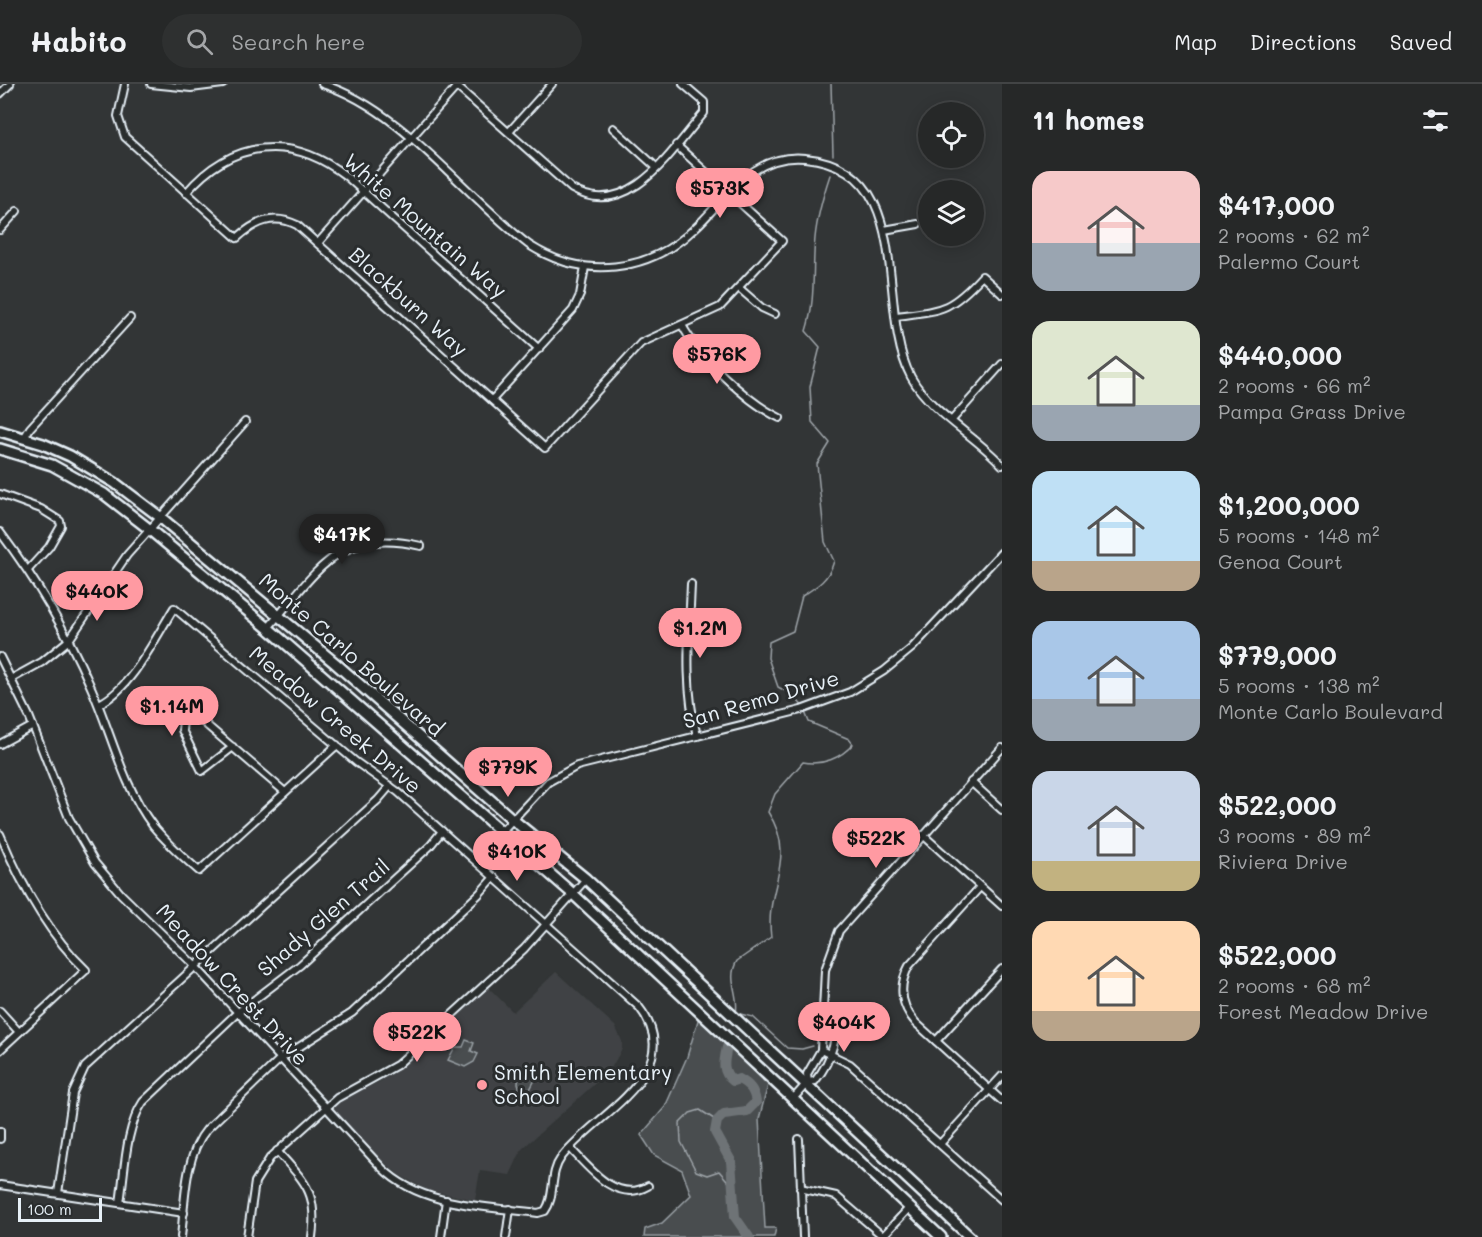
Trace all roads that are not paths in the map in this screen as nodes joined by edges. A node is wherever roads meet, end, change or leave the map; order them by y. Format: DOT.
graph roads {
  1 [pos="10,84"];
  2 [pos="124,84"];
  3 [pos="151,84"];
  4 [pos="223,84"];
  5 [pos="322,84"];
  6 [pos="552,84"];
  7 [pos="683,84"];
  8 [pos="162,85"];
  9 [pos="457,85"];
  10 [pos="0,94"];
  11 [pos="613,128"];
  12 [pos="508,132"];
  13 [pos="411,139"];
  14 [pos="676,145"];
  15 [pos="656,167"];
  16 [pos="364,191"];
  17 [pos="728,192"];
  18 [pos="186,193"];
  19 [pos="17,211"];
  20 [pos="918,224"];
  21 [pos="0,230"];
  22 [pos="884,230"];
  23 [pos="318,243"];
  24 [pos="585,267"];
  25 [pos="739,288"];
  26 [pos="1002,294"];
  27 [pos="775,314"];
  28 [pos="897,316"];
  29 [pos="130,318"];
  30 [pos="682,325"];
  31 [pos="538,349"];
  32 [pos="1002,364"];
  33 [pos="492,400"];
  34 [pos="780,418"];
  35 [pos="952,420"];
  36 [pos="244,422"];
  37 [pos="0,431"];
  38 [pos="24,438"];
  39 [pos="0,449"];
  40 [pos="1002,464"];
  41 [pos="0,494"];
  42 [pos="160,517"];
  43 [pos="149,529"];
  44 [pos="0,532"];
  45 [pos="421,546"];
  46 [pos="1002,552"];
  47 [pos="28,570"];
  48 [pos="691,584"];
  49 [pos="279,616"];
  50 [pos="268,628"];
  51 [pos="69,640"];
  52 [pos="0,657"];
  53 [pos="11,678"];
  54 [pos="99,704"];
  55 [pos="33,726"];
  56 [pos="697,736"];
  57 [pos="0,744"];
  58 [pos="337,745"];
  59 [pos="233,747"];
  60 [pos="1002,748"];
  61 [pos="971,782"];
  62 [pos="390,786"];
  63 [pos="285,792"];
  64 [pos="1002,810"];
  65 [pos="512,819"];
  66 [pos="442,831"];
  67 [pos="502,831"];
  68 [pos="0,834"];
  69 [pos="923,835"];
  70 [pos="494,877"];
  71 [pos="586,879"];
  72 [pos="980,886"];
  73 [pos="573,894"];
  74 [pos="1002,906"];
  75 [pos="546,924"];
  76 [pos="195,966"];
  77 [pos="1002,969"];
  78 [pos="0,1011"];
  79 [pos="825,1011"];
  80 [pos="237,1013"];
  81 [pos="20,1032"];
  82 [pos="936,1041"];
  83 [pos="0,1050"];
  84 [pos="821,1050"];
  85 [pos="831,1053"];
  86 [pos="280,1059"];
  87 [pos="1002,1076"];
  88 [pos="806,1084"];
  89 [pos="990,1090"];
  90 [pos="791,1100"];
  91 [pos="1002,1101"];
  92 [pos="324,1108"];
  93 [pos="0,1131"];
  94 [pos="799,1138"];
  95 [pos="0,1139"];
  96 [pos="940,1144"];
  97 [pos="570,1148"];
  98 [pos="277,1151"];
  99 [pos="0,1185"];
  100 [pos="648,1186"];
  101 [pos="800,1188"];
  102 [pos="58,1193"];
  103 [pos="446,1200"];
  104 [pos="1002,1200"];
  105 [pos="120,1203"];
  106 [pos="909,1208"];
  107 [pos="510,1209"];
  108 [pos="545,1211"];
  109 [pos="184,1213"];
  110 [pos="883,1236"];
  111 [pos="181,1237"];
  112 [pos="247,1237"];
  113 [pos="312,1237"];
  114 [pos="441,1237"];
  115 [pos="506,1237"];
  116 [pos="803,1237"];
  117 [pos="941,1237"];
  118 [pos="970,1237"];
  1 -- 10 [label="street"];
  2 -- 18 [label="street"];
  3 -- 8 [label="street"];
  4 -- 8 [label="street"];
  5 -- 13 [label="street"];
  6 -- 12 [label="street"];
  7 -- 14 [label="street"];
  9 -- 12 [label="street"];
  9 -- 13 [label="street"];
  11 -- 15 [label="street"];
  12 -- 15 [label="street"];
  13 -- 16 [label="street"];
  13 -- 24 [label="street"];
  14 -- 15 [label="street"];
  14 -- 17 [label="street"];
  16 -- 18 [label="street, White Mountain Way"];
  16 -- 23 [label="street"];
  16 -- 31 [label="street, White Mountain Way"];
  17 -- 22 [label="street"];
  17 -- 24 [label="street"];
  17 -- 25 [label="street"];
  18 -- 23 [label="street, Blackburn Way"];
  19 -- 21 [label="street"];
  20 -- 22 [label="street"];
  22 -- 28 [label="street"];
  23 -- 33 [label="street, Blackburn Way"];
  24 -- 31 [label="street"];
  25 -- 27 [label="street"];
  25 -- 30 [label="street"];
  26 -- 28 [label="street"];
  28 -- 35 [label="street"];
  29 -- 38 [label="street"];
  30 -- 33 [label="street, Blackburn Way"];
  30 -- 34 [label="street"];
  31 -- 33 [label="street"];
  32 -- 35 [label="street"];
  35 -- 40 [label="street"];
  36 -- 42 [label="street"];
  37 -- 38 [label="main road, Monte Carlo Boulevard"];
  38 -- 42 [label="main road, Monte Carlo Boulevard"];
  39 -- 43 [label="main road, Monte Carlo Boulevard"];
  41 -- 47 [label="street"];
  42 -- 43 [label="street"];
  42 -- 49 [label="main road, Monte Carlo Boulevard"];
  43 -- 50 [label="main road, Monte Carlo Boulevard"];
  43 -- 51 [label="street"];
  44 -- 47 [label="street"];
  45 -- 49 [label="street"];
  46 -- 56 [label="street, San Remo Drive"];
  47 -- 51 [label="street"];
  48 -- 56 [label="street"];
  49 -- 50 [label="street"];
  49 -- 65 [label="main road, Monte Carlo Boulevard"];
  50 -- 67 [label="main road, Monte Carlo Boulevard"];
  51 -- 53 [label="street"];
  51 -- 54 [label="street"];
  52 -- 53 [label="street, Meadow Crest Drive"];
  53 -- 55 [label="street, Meadow Crest Drive"];
  54 -- 58 [label="street, Meadow Creek Drive"];
  54 -- 63 [label="street"];
  55 -- 57 [label="street"];
  55 -- 76 [label="street, Meadow Crest Drive"];
  56 -- 65 [label="street, San Remo Drive"];
  58 -- 62 [label="street, Meadow Creek Drive"];
  58 -- 63 [label="street"];
  59 -- 59 [label="street"];
  59 -- 63 [label="street"];
  60 -- 61 [label="street"];
  61 -- 64 [label="street"];
  61 -- 69 [label="street"];
  62 -- 66 [label="street, Meadow Creek Drive"];
  62 -- 76 [label="street"];
  65 -- 67 [label="street, San Remo Drive"];
  65 -- 71 [label="main road, Monte Carlo Boulevard"];
  66 -- 70 [label="street, Meadow Creek Drive"];
  66 -- 80 [label="street, Shady Glen Trail"];
  67 -- 73 [label="main road, Monte Carlo Boulevard"];
  68 -- 81 [label="street"];
  69 -- 72 [label="street"];
  69 -- 79 [label="street"];
  70 -- 75 [label="street, Meadow Creek Drive"];
  70 -- 86 [label="street"];
  71 -- 73 [label="street"];
  71 -- 88 [label="main road, Monte Carlo Boulevard"];
  72 -- 74 [label="street"];
  72 -- 82 [label="street"];
  73 -- 75 [label="street"];
  73 -- 90 [label="main road, Monte Carlo Boulevard"];
  75 -- 92 [label="street"];
  75 -- 97 [label="street, Meadow Creek Drive"];
  76 -- 80 [label="street, Meadow Crest Drive"];
  76 -- 102 [label="street"];
  77 -- 82 [label="street"];
  78 -- 81 [label="street"];
  79 -- 84 [label="street"];
  79 -- 85 [label="street"];
  80 -- 86 [label="street, Meadow Crest Drive"];
  80 -- 105 [label="street, Shady Glen Trail"];
  81 -- 83 [label="street"];
  82 -- 89 [label="street"];
  84 -- 85 [label="street"];
  84 -- 88 [label="street"];
  85 -- 88 [label="street"];
  85 -- 96 [label="street"];
  86 -- 92 [label="street, Meadow Crest Drive"];
  86 -- 109 [label="street"];
  87 -- 89 [label="street"];
  88 -- 90 [label="street"];
  88 -- 118 [label="main road, Monte Carlo Boulevard"];
  89 -- 91 [label="street"];
  89 -- 96 [label="street"];
  90 -- 106 [label="main road, Monte Carlo Boulevard"];
  92 -- 98 [label="street"];
  92 -- 103 [label="street, Meadow Crest Drive"];
  93 -- 95 [label="street"];
  94 -- 101 [label="street"];
  96 -- 104 [label="street"];
  97 -- 100 [label="street"];
  97 -- 108 [label="street, Meadow Creek Drive"];
  98 -- 112 [label="street"];
  98 -- 113 [label="street"];
  99 -- 102 [label="street"];
  101 -- 110 [label="street"];
  101 -- 116 [label="street"];
  102 -- 105 [label="street"];
  103 -- 107 [label="street, Meadow Crest Drive"];
  103 -- 114 [label="street"];
  105 -- 109 [label="street"];
  106 -- 110 [label="street"];
  106 -- 117 [label="main road, Monte Carlo Boulevard"];
  107 -- 108 [label="street, Meadow Crest Drive"];
  107 -- 115 [label="street"];
  109 -- 111 [label="street"];
}
